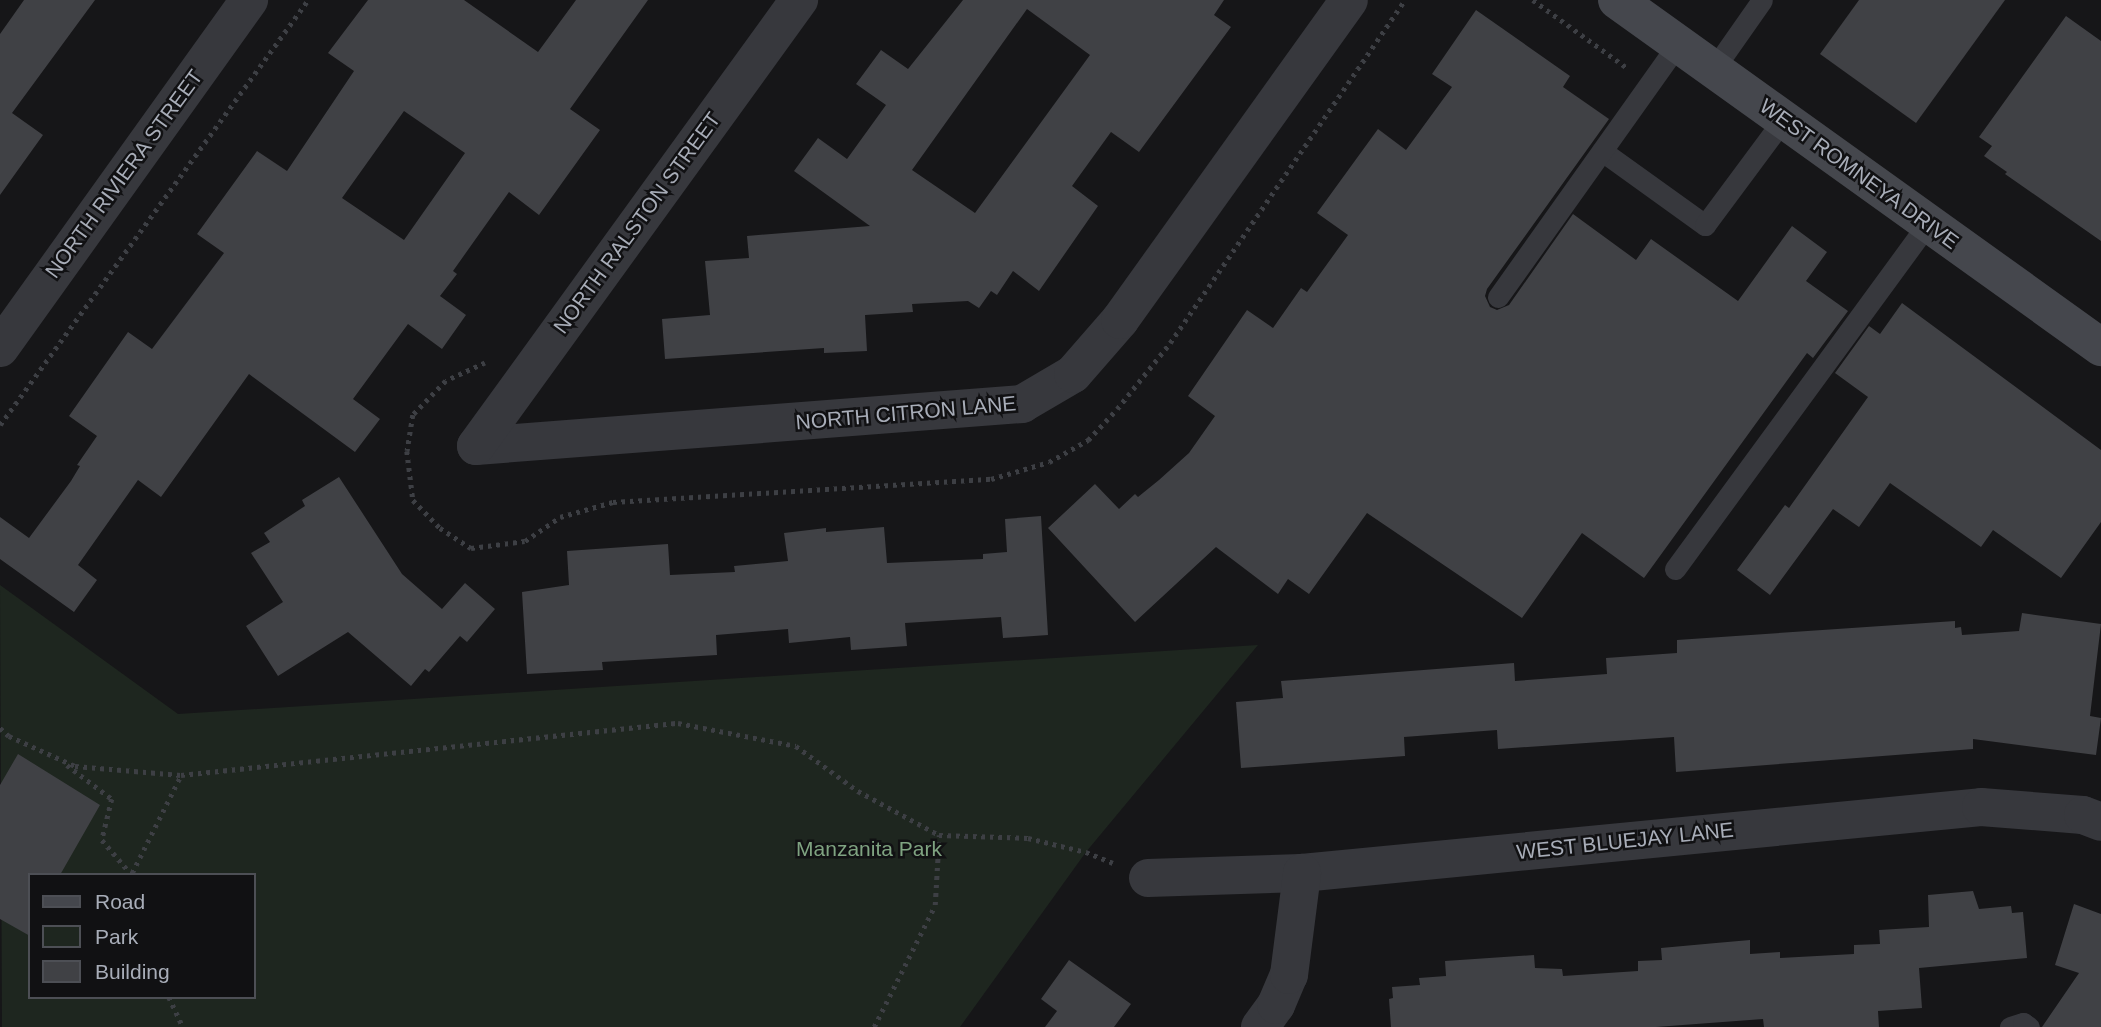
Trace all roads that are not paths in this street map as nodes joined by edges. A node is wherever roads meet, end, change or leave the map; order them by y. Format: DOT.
graph roads {
  1 [pos="249,0"];
  2 [pos="799,0"];
  3 [pos="1349,0"];
  4 [pos="1616,0"];
  5 [pos="1762,0"];
  6 [pos="1678,44"];
  7 [pos="1713,70"];
  8 [pos="1783,120"];
  9 [pos="1602,151"];
  10 [pos="1928,223"];
  11 [pos="1497,297"];
  12 [pos="2101,347"];
  13 [pos="0,348"];
  14 [pos="476,446"];
  15 [pos="1675,569"];
  16 [pos="2101,822"];
  17 [pos="1301,873"];
  18 [pos="1148,878"];
  19 [pos="1260,1027"];
  20 [pos="2010,1027"];
  21 [pos="2029,1027"];
  1 -- 13 [label="street, NORTH RIVIERA STREET"];
  2 -- 14 [label="street, NORTH RALSTON STREET"];
  3 -- 14 [label="street, NORTH CITRON LANE"];
  4 -- 6 [label="street, WEST ROMNEYA DRIVE"];
  5 -- 7 [label="lane"];
  6 -- 7 [label="street, WEST ROMNEYA DRIVE"];
  6 -- 9 [label="lane"];
  7 -- 8 [label="street, WEST ROMNEYA DRIVE"];
  8 -- 9 [label="lane"];
  8 -- 10 [label="street, WEST ROMNEYA DRIVE"];
  9 -- 11 [label="lane"];
  10 -- 12 [label="street, WEST ROMNEYA DRIVE"];
  10 -- 15 [label="lane"];
  16 -- 17 [label="street, WEST BLUEJAY LANE"];
  17 -- 18 [label="street, WEST BLUEJAY LANE"];
  17 -- 19 [label="street"];
  20 -- 21 [label="lane"];
}
